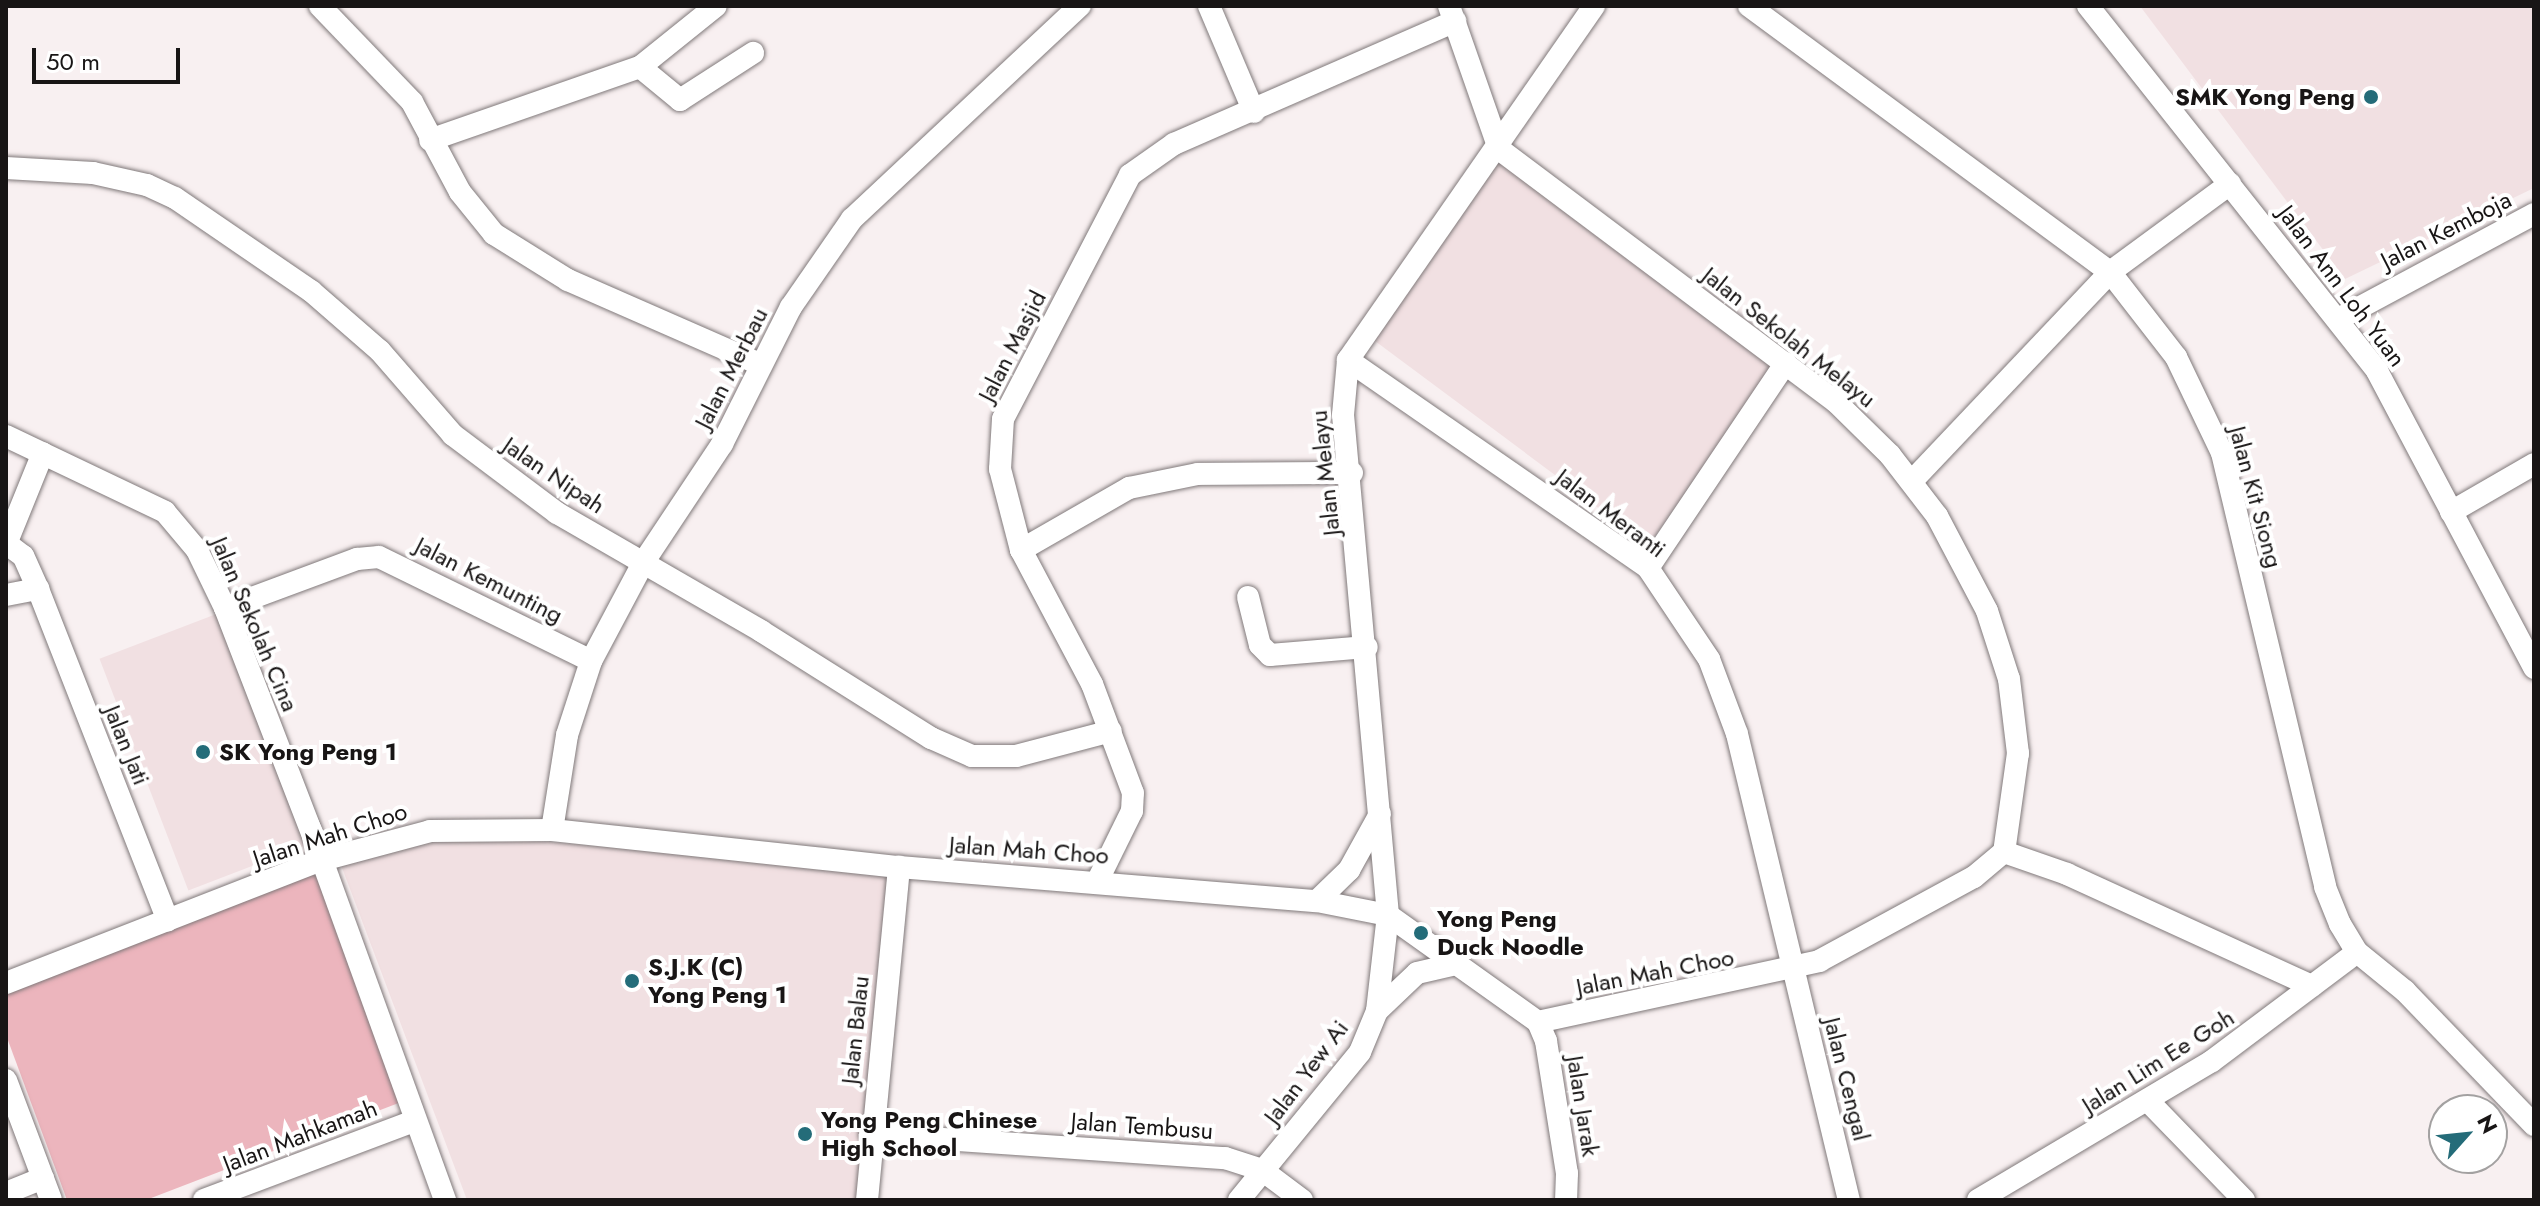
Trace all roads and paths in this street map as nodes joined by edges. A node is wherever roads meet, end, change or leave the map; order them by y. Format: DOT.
graph roads {
  1 [pos="320,6"];
  2 [pos="716,6"];
  3 [pos="1080,6"];
  4 [pos="1209,6"];
  5 [pos="1594,6"];
  6 [pos="1749,6"];
  7 [pos="2088,6"];
  8 [pos="1452,13"];
  9 [pos="753,53"];
  10 [pos="640,67"];
  11 [pos="1254,112"];
  12 [pos="430,140"];
  13 [pos="1499,149"];
  14 [pos="6,168"];
  15 [pos="2230,184"];
  16 [pos="2534,214"];
  17 [pos="2110,272"];
  18 [pos="2340,318"];
  19 [pos="1348,360"];
  20 [pos="1786,363"];
  21 [pos="759,364"];
  22 [pos="6,436"];
  23 [pos="43,453"];
  24 [pos="2534,464"];
  25 [pos="1352,473"];
  26 [pos="1912,481"];
  27 [pos="2451,512"];
  28 [pos="6,543"];
  29 [pos="1021,550"];
  30 [pos="643,563"];
  31 [pos="1648,568"];
  32 [pos="38,589"];
  33 [pos="6,595"];
  34 [pos="1248,597"];
  35 [pos="225,608"];
  36 [pos="1367,647"];
  37 [pos="591,661"];
  38 [pos="2534,668"];
  39 [pos="1111,731"];
  40 [pos="1381,813"];
  41 [pos="552,830"];
  42 [pos="2004,852"];
  43 [pos="322,860"];
  44 [pos="899,867"];
  45 [pos="1098,880"];
  46 [pos="1317,901"];
  47 [pos="1388,915"];
  48 [pos="168,920"];
  49 [pos="2357,952"];
  50 [pos="1455,964"];
  51 [pos="1793,969"];
  52 [pos="6,983"];
  53 [pos="2312,986"];
  54 [pos="1377,1011"];
  55 [pos="1538,1022"];
  56 [pos="6,1080"];
  57 [pos="2148,1101"];
  58 [pos="414,1121"];
  59 [pos="2534,1125"];
  60 [pos="870,1134"];
  61 [pos="1262,1170"];
  62 [pos="43,1178"];
  63 [pos="6,1193"];
  64 [pos="1564,1196"];
  65 [pos="51,1200"];
  66 [pos="204,1200"];
  67 [pos="445,1200"];
  68 [pos="867,1200"];
  69 [pos="1239,1200"];
  70 [pos="1302,1200"];
  71 [pos="1849,1200"];
  72 [pos="1978,1200"];
  73 [pos="2244,1200"];
  1 -- 12 [label="street"];
  2 -- 10 [label="street"];
  3 -- 21 [label="street, Jalan Merbau"];
  4 -- 11 [label="street"];
  5 -- 13 [label="street, Jalan Melayu"];
  6 -- 17 [label="street, Jalan Kit Siong"];
  7 -- 15 [label="street, Jalan Ann Loh Yuan"];
  8 -- 11 [label="street, Jalan Masjid"];
  8 -- 13 [label="street"];
  9 -- 10 [label="street"];
  10 -- 12 [label="street"];
  11 -- 29 [label="street, Jalan Masjid"];
  12 -- 21 [label="street"];
  13 -- 19 [label="street, Jalan Melayu"];
  13 -- 20 [label="street, Jalan Sekolah Melayu"];
  14 -- 30 [label="street, Jalan Nipah"];
  15 -- 17 [label="street"];
  15 -- 18 [label="street, Jalan Ann Loh Yuan"];
  16 -- 18 [label="street, Jalan Kemboja"];
  17 -- 26 [label="street"];
  17 -- 49 [label="street, Jalan Kit Siong"];
  18 -- 27 [label="street, Jalan Ann Loh Yuan"];
  19 -- 25 [label="street, Jalan Melayu"];
  19 -- 31 [label="street, Jalan Meranti"];
  20 -- 26 [label="street, Jalan Sekolah Melayu"];
  20 -- 31 [label="street"];
  21 -- 30 [label="street, Jalan Merbau"];
  22 -- 23 [label="street, Jalan Sekolah Cina"];
  23 -- 28 [label="street"];
  23 -- 35 [label="street, Jalan Sekolah Cina"];
  24 -- 27 [label="street"];
  25 -- 29 [label="street"];
  25 -- 36 [label="street, Jalan Melayu"];
  26 -- 42 [label="street, Jalan Sekolah Melayu"];
  27 -- 38 [label="street, Jalan Ann Loh Yuan"];
  28 -- 32 [label="street, Jalan Jati"];
  29 -- 39 [label="street, Jalan Masjid"];
  30 -- 37 [label="street, Jalan Merbau"];
  30 -- 39 [label="street, Jalan Nipah"];
  31 -- 51 [label="street, Jalan Meranti"];
  32 -- 33 [label="street"];
  32 -- 48 [label="street, Jalan Jati"];
  34 -- 36 [label="street"];
  35 -- 37 [label="street, Jalan Kemunting"];
  35 -- 43 [label="street, Jalan Sekolah Cina"];
  36 -- 40 [label="street, Jalan Melayu"];
  37 -- 41 [label="street, Jalan Merbau"];
  39 -- 45 [label="street, Jalan Masjid"];
  40 -- 46 [label="street"];
  40 -- 47 [label="street, Jalan Melayu"];
  41 -- 43 [label="street, Jalan Mah Choo"];
  41 -- 44 [label="street, Jalan Mah Choo"];
  42 -- 51 [label="street, Jalan Mah Choo"];
  42 -- 53 [label="street"];
  43 -- 48 [label="street, Jalan Mah Choo"];
  43 -- 58 [label="street, Jalan Sekolah Cina"];
  44 -- 45 [label="street, Jalan Mah Choo"];
  44 -- 60 [label="street, Jalan Balau"];
  45 -- 46 [label="street, Jalan Mah Choo"];
  46 -- 47 [label="street, Jalan Mah Choo"];
  47 -- 50 [label="street, Jalan Mah Choo"];
  47 -- 54 [label="street, Jalan Yew Ai"];
  48 -- 52 [label="street, Jalan Mah Choo"];
  49 -- 53 [label="street, Jalan Lim Ee Goh"];
  49 -- 59 [label="street, Jalan Kit Siong"];
  50 -- 54 [label="street"];
  50 -- 55 [label="street, Jalan Mah Choo"];
  51 -- 55 [label="street, Jalan Mah Choo"];
  51 -- 71 [label="street, Jalan Cengal"];
  53 -- 57 [label="street, Jalan Lim Ee Goh"];
  54 -- 61 [label="street, Jalan Yew Ai"];
  55 -- 64 [label="street, Jalan Jarak"];
  56 -- 62 [label="street"];
  57 -- 72 [label="street, Jalan Lim Ee Goh"];
  57 -- 73 [label="street"];
  58 -- 66 [label="street, Jalan Mahkamah"];
  58 -- 67 [label="street, Jalan Sekolah Cina"];
  60 -- 61 [label="street, Jalan Tembusu"];
  60 -- 68 [label="street, Jalan Balau"];
  61 -- 69 [label="street, Jalan Yew Ai"];
  61 -- 70 [label="street, Jalan Tembusu"];
  62 -- 63 [label="street"];
  62 -- 65 [label="street"];
}
